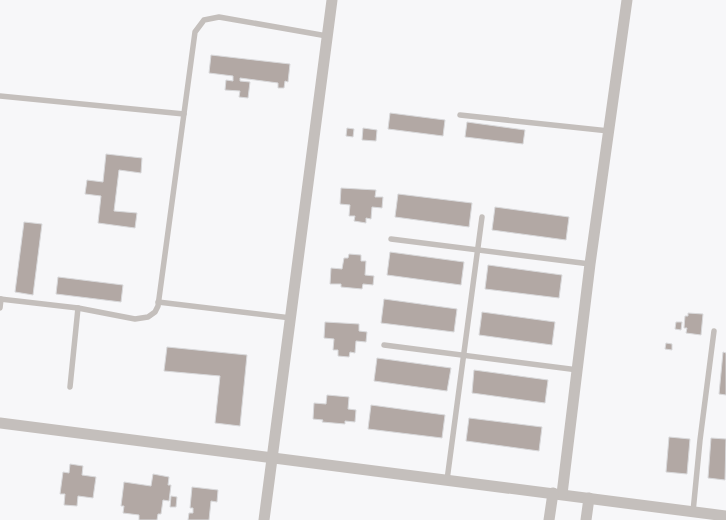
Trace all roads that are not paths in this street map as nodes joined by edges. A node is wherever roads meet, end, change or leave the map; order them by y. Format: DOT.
graph roads {
  1 [pos="332,0"];
  2 [pos="627,0"];
  3 [pos="327,36"];
  4 [pos="0,96"];
  5 [pos="184,114"];
  6 [pos="460,115"];
  7 [pos="609,131"];
  8 [pos="482,217"];
  9 [pos="391,239"];
  10 [pos="478,249"];
  11 [pos="590,264"];
  12 [pos="1,299"];
  13 [pos="158,302"];
  14 [pos="0,308"];
  15 [pos="78,308"];
  16 [pos="291,318"];
  17 [pos="714,331"];
  18 [pos="384,345"];
  19 [pos="464,356"];
  20 [pos="578,370"];
  21 [pos="70,387"];
  22 [pos="0,423"];
  23 [pos="273,459"];
  24 [pos="447,480"];
  25 [pos="558,494"];
  26 [pos="590,498"];
  27 [pos="693,512"];
  28 [pos="726,516"];
  29 [pos="264,520"];
  30 [pos="549,520"];
  31 [pos="586,520"];
  1 -- 3 [label="street"];
  2 -- 7 [label="street"];
  3 -- 5 [label="lane"];
  3 -- 16 [label="street"];
  4 -- 5 [label="lane"];
  5 -- 13 [label="lane"];
  6 -- 7 [label="lane"];
  7 -- 11 [label="street"];
  8 -- 10 [label="lane"];
  9 -- 10 [label="lane"];
  10 -- 11 [label="lane"];
  10 -- 19 [label="lane"];
  11 -- 20 [label="street"];
  12 -- 14 [label="lane"];
  12 -- 15 [label="lane"];
  13 -- 15 [label="lane"];
  13 -- 16 [label="lane"];
  15 -- 21 [label="lane"];
  16 -- 23 [label="street"];
  17 -- 27 [label="lane"];
  18 -- 19 [label="lane"];
  19 -- 20 [label="lane"];
  19 -- 24 [label="lane"];
  20 -- 25 [label="street"];
  22 -- 23 [label="street"];
  23 -- 24 [label="street"];
  23 -- 29 [label="street"];
  24 -- 25 [label="street"];
  25 -- 26 [label="street"];
  25 -- 30 [label="street"];
  26 -- 27 [label="street"];
  26 -- 31 [label="street"];
  27 -- 28 [label="street"];
}
